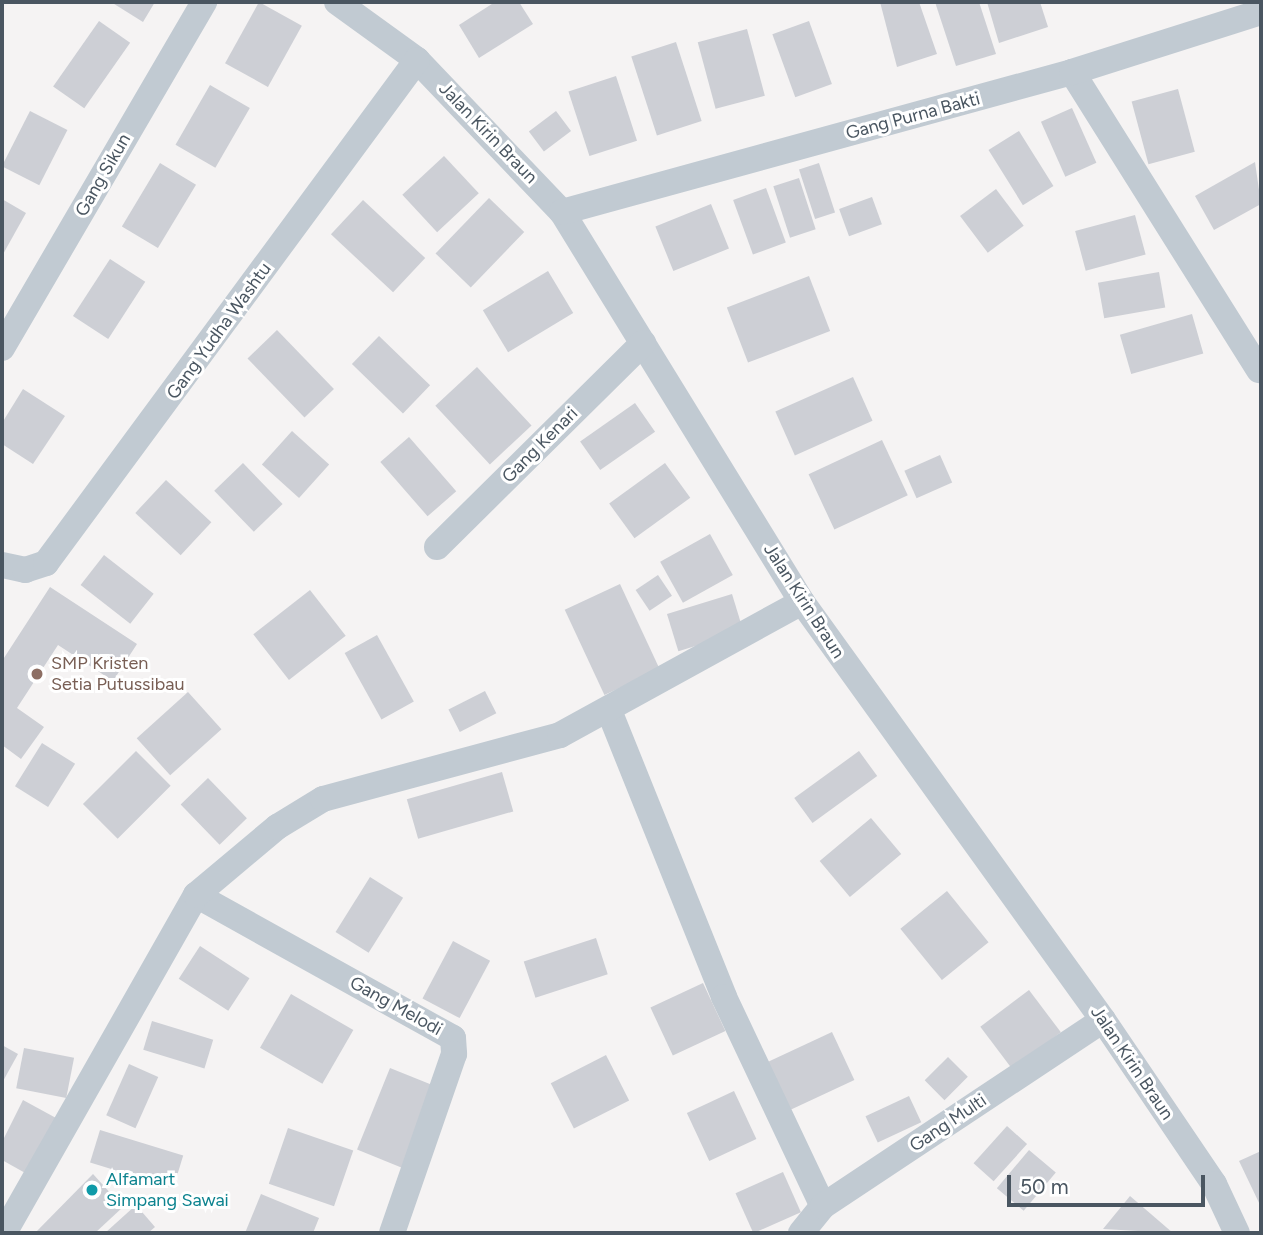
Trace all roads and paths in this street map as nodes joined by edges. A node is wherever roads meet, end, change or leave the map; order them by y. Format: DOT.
graph roads {
  1 [pos="204,2"];
  2 [pos="337,2"];
  3 [pos="1261,12"];
  4 [pos="417,60"];
  5 [pos="1072,72"];
  6 [pos="562,212"];
  7 [pos="643,343"];
  8 [pos="2,348"];
  9 [pos="1259,370"];
  10 [pos="437,547"];
  11 [pos="2,565"];
  12 [pos="802,602"];
  13 [pos="610,713"];
  14 [pos="199,892"];
  15 [pos="1103,1020"];
  16 [pos="823,1206"];
  17 [pos="4,1233"];
  18 [pos="392,1233"];
  19 [pos="801,1233"];
  20 [pos="1237,1233"];
  1 -- 8 [label="street, Gang Sikun"];
  2 -- 4 [label="street, Jalan Kirin Braun"];
  3 -- 5 [label="street, Gang Purna Bakti"];
  4 -- 6 [label="street, Jalan Kirin Braun"];
  4 -- 11 [label="street, Gang Yudha Washtu"];
  5 -- 6 [label="street, Gang Purna Bakti"];
  5 -- 9 [label="street"];
  6 -- 7 [label="street, Jalan Kirin Braun"];
  7 -- 10 [label="street, Gang Kenari"];
  7 -- 12 [label="street, Jalan Kirin Braun"];
  12 -- 13 [label="street"];
  12 -- 15 [label="street, Jalan Kirin Braun"];
  13 -- 14 [label="street"];
  13 -- 16 [label="street"];
  14 -- 17 [label="street"];
  14 -- 18 [label="street, Gang Melodi"];
  15 -- 16 [label="street, Gang Multi"];
  15 -- 20 [label="street, Jalan Kirin Braun"];
  16 -- 19 [label="street, Gang Multi"];
}
